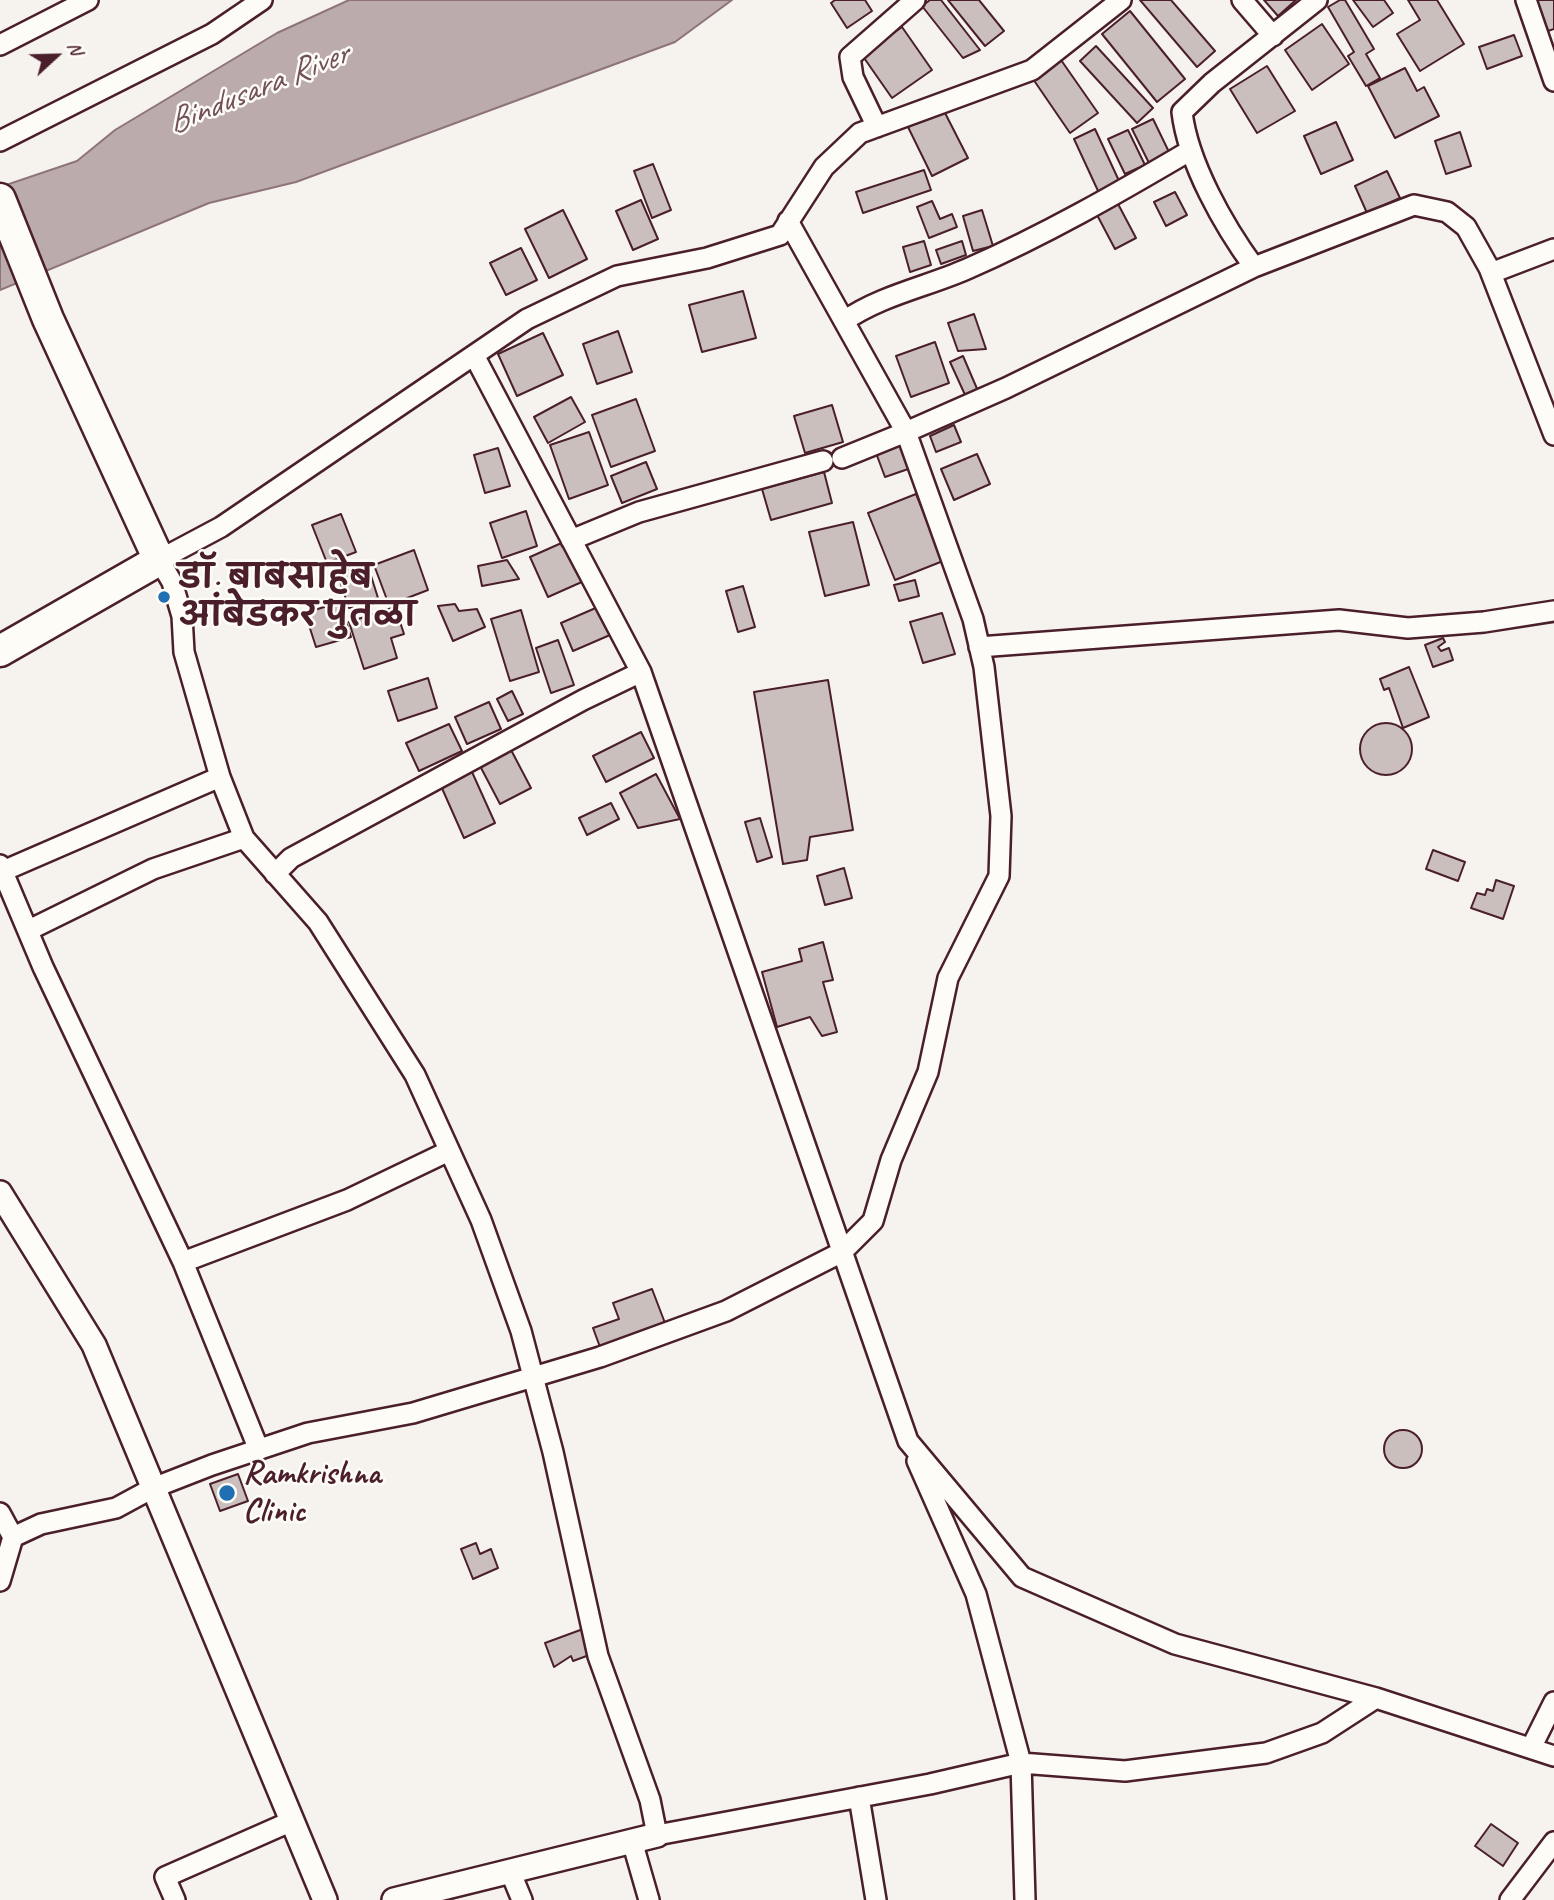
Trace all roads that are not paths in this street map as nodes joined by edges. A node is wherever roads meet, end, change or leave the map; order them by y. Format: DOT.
graph roads {
  1 [pos="88,0"];
  2 [pos="262,0"];
  3 [pos="915,0"];
  4 [pos="1121,0"];
  5 [pos="1242,0"];
  6 [pos="1318,0"];
  7 [pos="1526,0"];
  8 [pos="1273,36"];
  9 [pos="0,45"];
  10 [pos="1554,81"];
  11 [pos="877,127"];
  12 [pos="0,141"];
  13 [pos="1191,150"];
  14 [pos="0,199"];
  15 [pos="789,221"];
  16 [pos="1554,249"];
  17 [pos="1254,267"];
  18 [pos="1491,273"];
  19 [pos="844,321"];
  20 [pos="475,357"];
  21 [pos="1547,394"];
  22 [pos="905,432"];
  23 [pos="1554,435"];
  24 [pos="571,540"];
  25 [pos="159,560"];
  26 [pos="1554,611"];
  27 [pos="979,647"];
  28 [pos="0,651"];
  29 [pos="641,672"];
  30 [pos="220,777"];
  31 [pos="244,838"];
  32 [pos="1,868"];
  33 [pos="275,874"];
  34 [pos="29,930"];
  35 [pos="449,1151"];
  36 [pos="0,1193"];
  37 [pos="842,1252"];
  38 [pos="183,1262"];
  39 [pos="533,1376"];
  40 [pos="908,1441"];
  41 [pos="259,1450"];
  42 [pos="153,1488"];
  43 [pos="0,1513"];
  44 [pos="13,1537"];
  45 [pos="0,1581"];
  46 [pos="1376,1698"];
  47 [pos="1554,1702"];
  48 [pos="1531,1748"];
  49 [pos="1554,1756"];
  50 [pos="1021,1763"];
  51 [pos="859,1797"];
  52 [pos="292,1821"];
  53 [pos="657,1835"];
  54 [pos="632,1841"];
  55 [pos="1554,1842"];
  56 [pos="510,1871"];
  57 [pos="457,1893"];
  58 [pos="175,1900"];
  59 [pos="325,1900"];
  60 [pos="394,1900"];
  61 [pos="522,1900"];
  62 [pos="649,1900"];
  63 [pos="876,1900"];
  64 [pos="1025,1900"];
  65 [pos="1510,1900"];
  1 -- 9 [label="street"];
  2 -- 12 [label="street"];
  3 -- 11 [label="street"];
  4 -- 11 [label="street"];
  5 -- 8 [label="street"];
  6 -- 8 [label="street"];
  7 -- 10 [label="street"];
  8 -- 13 [label="street"];
  11 -- 15 [label="street"];
  13 -- 17 [label="street"];
  13 -- 19 [label="street"];
  14 -- 25 [label="main road"];
  15 -- 19 [label="street"];
  15 -- 20 [label="street"];
  16 -- 18 [label="street"];
  17 -- 18 [label="street"];
  17 -- 22 [label="street"];
  18 -- 21 [label="street"];
  19 -- 22 [label="street"];
  20 -- 24 [label="street"];
  20 -- 25 [label="street"];
  21 -- 23 [label="street"];
  22 -- 24 [label="street"];
  22 -- 27 [label="street"];
  24 -- 29 [label="street"];
  25 -- 28 [label="main road"];
  25 -- 30 [label="street"];
  26 -- 27 [label="street"];
  27 -- 37 [label="street"];
  29 -- 33 [label="street"];
  29 -- 37 [label="street"];
  30 -- 31 [label="street"];
  30 -- 32 [label="street"];
  31 -- 33 [label="street"];
  31 -- 34 [label="street"];
  32 -- 34 [label="street"];
  33 -- 35 [label="street"];
  34 -- 38 [label="street"];
  35 -- 38 [label="street"];
  35 -- 39 [label="street"];
  36 -- 42 [label="street"];
  37 -- 39 [label="street"];
  37 -- 40 [label="street"];
  38 -- 41 [label="street"];
  39 -- 41 [label="street"];
  39 -- 53 [label="street"];
  40 -- 46 [label="street"];
  40 -- 50 [label="street"];
  41 -- 42 [label="street"];
  42 -- 44 [label="street"];
  42 -- 52 [label="street"];
  43 -- 44 [label="street"];
  44 -- 45 [label="street"];
  46 -- 48 [label="street"];
  46 -- 50 [label="street"];
  47 -- 48 [label="street"];
  48 -- 49 [label="street"];
  50 -- 51 [label="street"];
  50 -- 64 [label="street"];
  51 -- 53 [label="street"];
  51 -- 63 [label="street"];
  52 -- 58 [label="street"];
  52 -- 59 [label="street"];
  53 -- 54 [label="street"];
  54 -- 56 [label="street"];
  54 -- 62 [label="street"];
  55 -- 65 [label="street"];
  56 -- 57 [label="street"];
  56 -- 61 [label="street"];
  57 -- 60 [label="street"];
}
